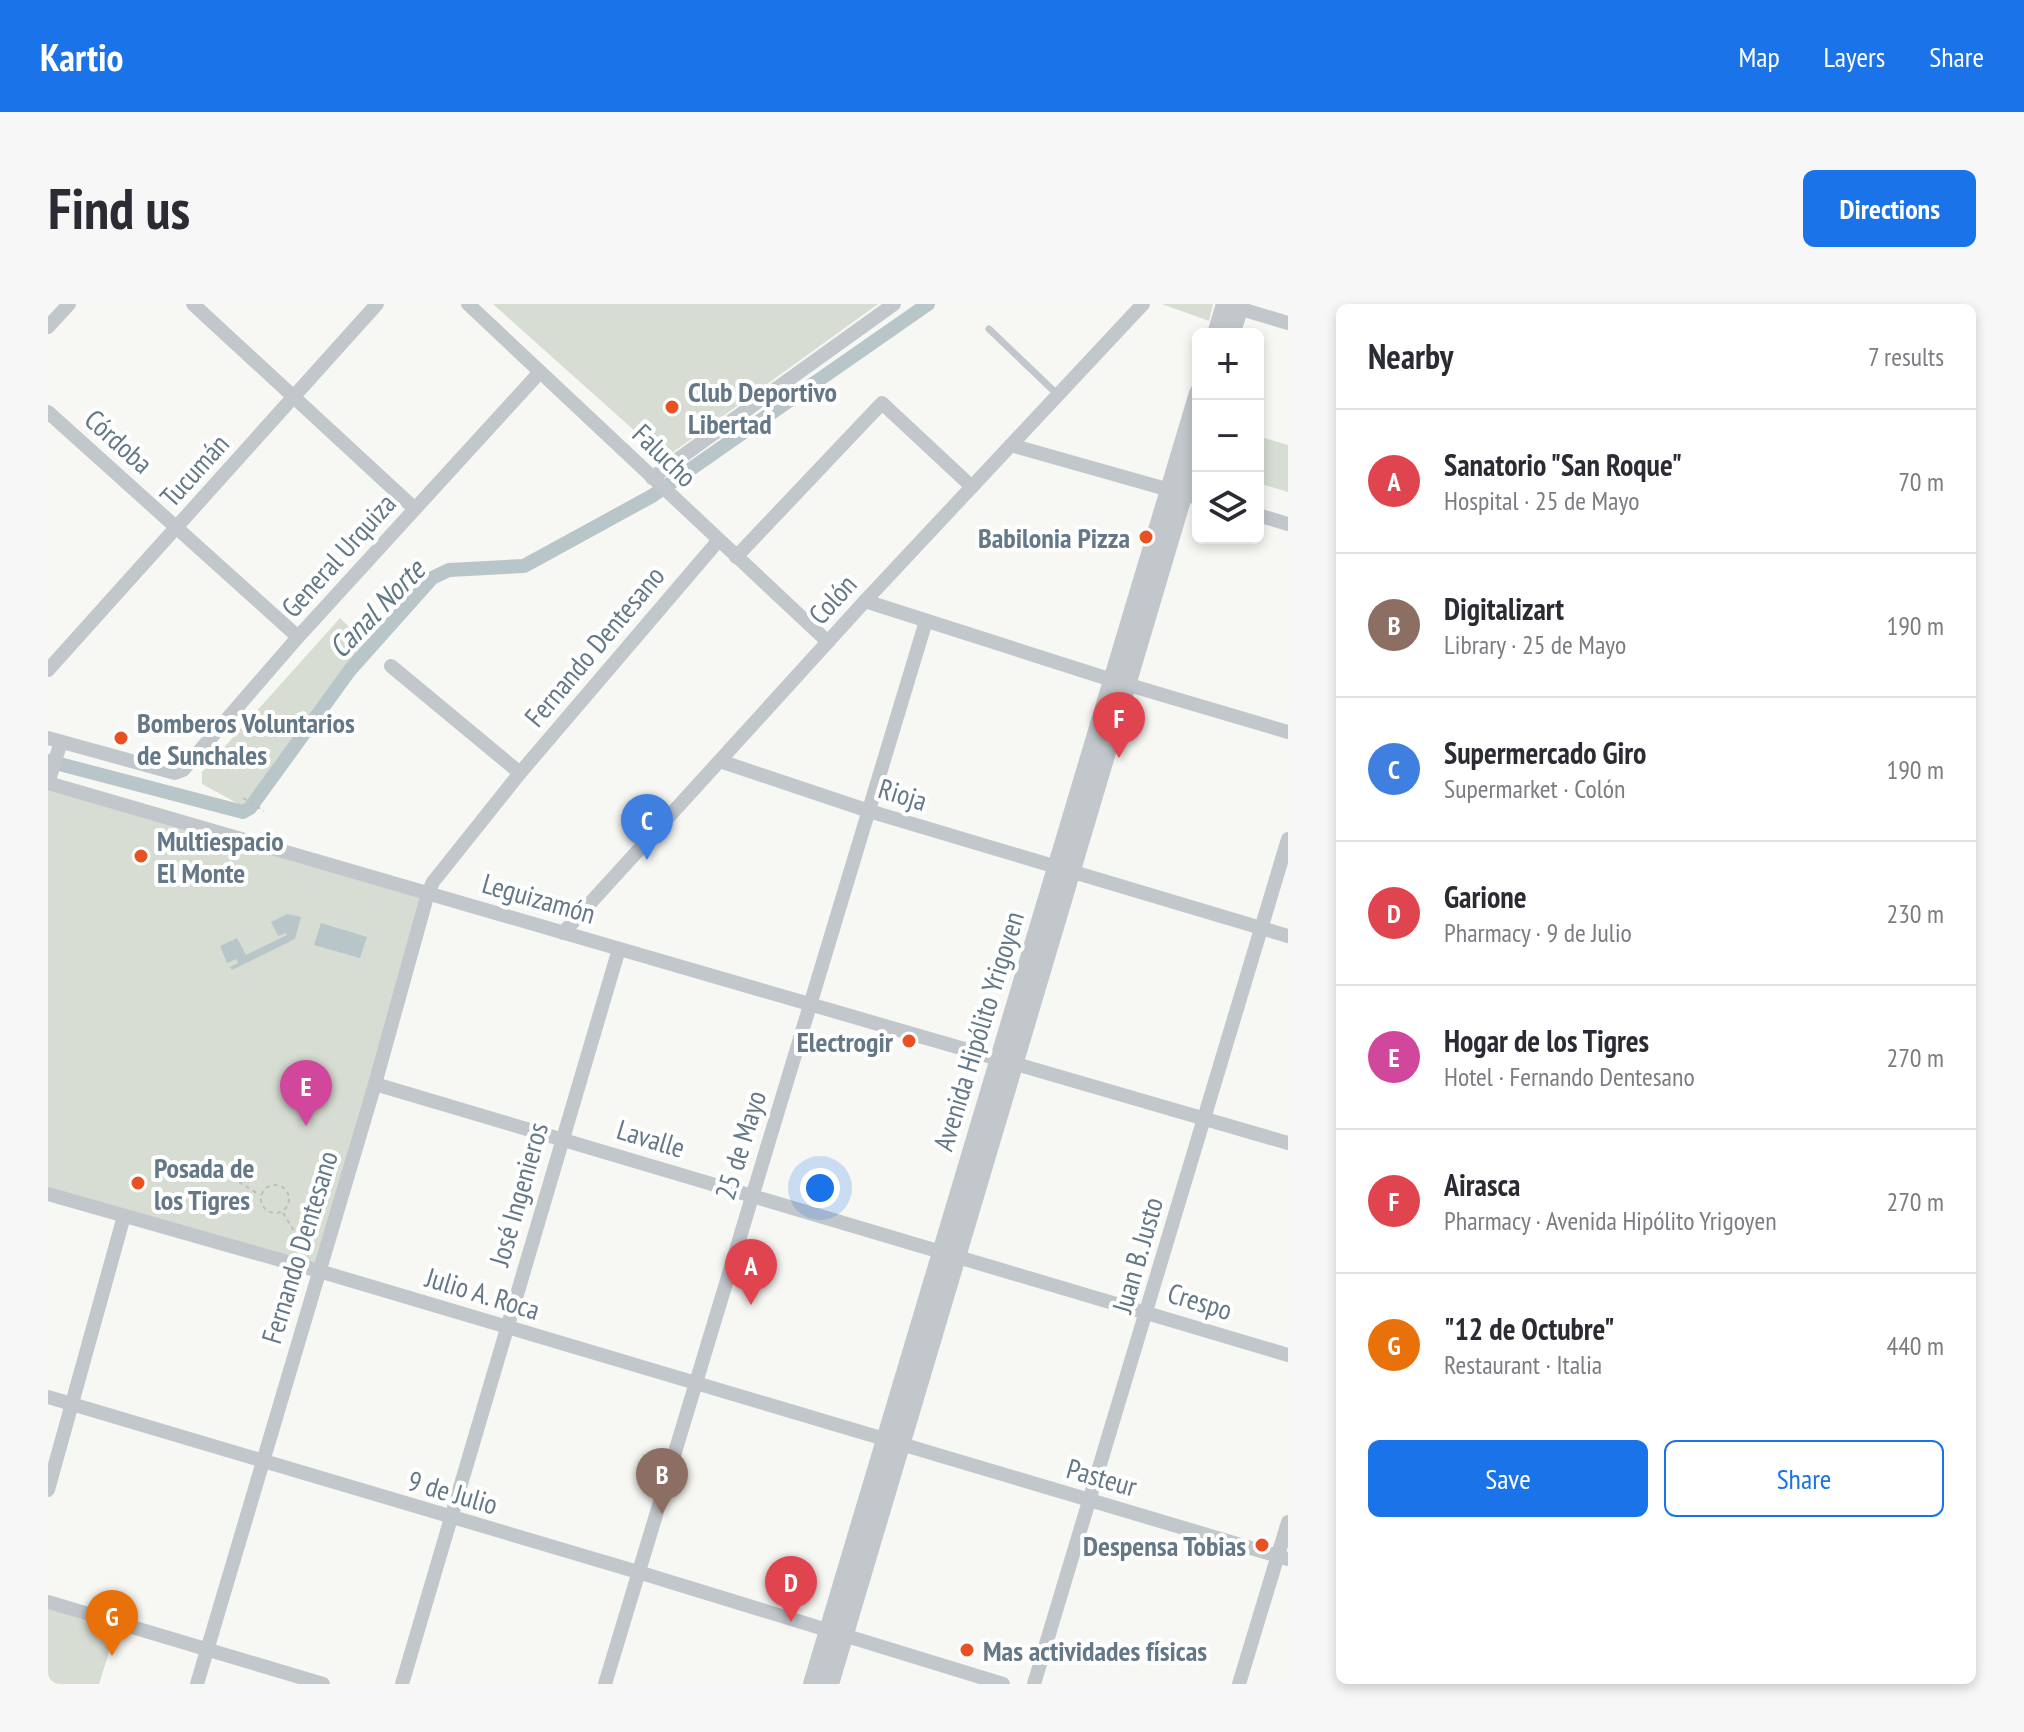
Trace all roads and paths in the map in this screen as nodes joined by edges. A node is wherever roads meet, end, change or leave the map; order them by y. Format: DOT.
graph roads {
  1 [pos="69,304"];
  2 [pos="193,304"];
  3 [pos="377,304"];
  4 [pos="468,304"];
  5 [pos="894,304"];
  6 [pos="1143,304"];
  7 [pos="1232,305"];
  8 [pos="875,309"];
  9 [pos="1288,323"];
  10 [pos="48,327"];
  11 [pos="1219,328"];
  12 [pos="1231,328"];
  13 [pos="989,329"];
  14 [pos="540,372"];
  15 [pos="1059,396"];
  16 [pos="294,397"];
  17 [pos="1197,400"];
  18 [pos="48,412"];
  19 [pos="1011,445"];
  20 [pos="1192,466"];
  21 [pos="652,478"];
  22 [pos="972,487"];
  23 [pos="1184,493"];
  24 [pos="415,509"];
  25 [pos="1264,517"];
  26 [pos="1288,524"];
  27 [pos="177,528"];
  28 [pos="718,541"];
  29 [pos="736,557"];
  30 [pos="865,601"];
  31 [pos="926,621"];
  32 [pos="298,637"];
  33 [pos="828,642"];
  34 [pos="50,663"];
  35 [pos="391,666"];
  36 [pos="1120,683"];
  37 [pos="1288,732"];
  38 [pos="55,740"];
  39 [pos="720,761"];
  40 [pos="520,773"];
  41 [pos="48,783"];
  42 [pos="243,798"];
  43 [pos="264,811"];
  44 [pos="869,811"];
  45 [pos="1288,839"];
  46 [pos="1064,871"];
  47 [pos="428,893"];
  48 [pos="1262,928"];
  49 [pos="563,933"];
  50 [pos="1288,936"];
  51 [pos="619,949"];
  52 [pos="810,1002"];
  53 [pos="1007,1061"];
  54 [pos="375,1084"];
  55 [pos="1204,1118"];
  56 [pos="561,1138"];
  57 [pos="1288,1143"];
  58 [pos="239,1182"];
  59 [pos="48,1194"];
  60 [pos="261,1195"];
  61 [pos="752,1197"];
  62 [pos="282,1212"];
  63 [pos="124,1216"];
  64 [pos="949,1256"];
  65 [pos="319,1271"];
  66 [pos="1147,1312"];
  67 [pos="507,1328"];
  68 [pos="1288,1355"];
  69 [pos="695,1384"];
  70 [pos="48,1397"];
  71 [pos="72,1405"];
  72 [pos="894,1442"];
  73 [pos="263,1461"];
  74 [pos="48,1490"];
  75 [pos="1090,1500"];
  76 [pos="451,1519"];
  77 [pos="1288,1522"];
  78 [pos="1283,1557"];
  79 [pos="638,1572"];
  80 [pos="48,1602"];
  81 [pos="836,1633"];
  82 [pos="207,1649"];
  83 [pos="197,1684"];
  84 [pos="323,1684"];
  85 [pos="402,1684"];
  86 [pos="605,1684"];
  87 [pos="812,1684"];
  88 [pos="830,1684"];
  89 [pos="1003,1684"];
  90 [pos="1034,1684"];
  91 [pos="1239,1684"];
  1 -- 10 [label="street"];
  2 -- 16 [label="street"];
  3 -- 16 [label="street, Tucumán"];
  4 -- 14 [label="street, Falucho"];
  5 -- 8 [label="street"];
  6 -- 15 [label="street, Colón"];
  7 -- 9 [label="street"];
  7 -- 11 [label="street"];
  7 -- 12 [label="street"];
  8 -- 21 [label="street"];
  13 -- 15 [label="lane"];
  14 -- 21 [label="street, Falucho"];
  14 -- 24 [label="street, General Urquiza"];
  15 -- 19 [label="street, Colón"];
  16 -- 24 [label="street"];
  16 -- 27 [label="street, Tucumán"];
  17 -- 23 [label="street, Avenida Hipólito Yrigoyen"];
  18 -- 27 [label="street, Córdoba"];
  19 -- 22 [label="street, Colón"];
  19 -- 23 [label="street"];
  20 -- 23 [label="street, Avenida Hipólito Yrigoyen"];
  21 -- 28 [label="street, Falucho"];
  22 -- 29 [label="street"];
  22 -- 30 [label="street, Colón"];
  23 -- 36 [label="street, Avenida Hipólito Yrigoyen"];
  24 -- 32 [label="street, General Urquiza"];
  25 -- 26 [label="street"];
  27 -- 32 [label="street, Córdoba"];
  27 -- 34 [label="street, Tucumán"];
  28 -- 29 [label="street, Falucho"];
  28 -- 40 [label="street, Fernando Dentesano"];
  29 -- 33 [label="street, Falucho"];
  30 -- 31 [label="street"];
  30 -- 33 [label="street, Colón"];
  31 -- 36 [label="street"];
  31 -- 44 [label="street, 25 de Mayo"];
  32 -- 38 [label="street, General Urquiza"];
  33 -- 39 [label="street, Colón"];
  35 -- 40 [label="street"];
  36 -- 37 [label="street"];
  36 -- 46 [label="street, Avenida Hipólito Yrigoyen"];
  38 -- 41 [label="street"];
  39 -- 44 [label="street, Rioja"];
  39 -- 49 [label="street, Colón"];
  40 -- 47 [label="street, Fernando Dentesano"];
  41 -- 47 [label="street, Leguizamón"];
  42 -- 43 [label="path"];
  44 -- 46 [label="street, Rioja"];
  44 -- 52 [label="street, 25 de Mayo"];
  45 -- 48 [label="street, Juan B. Justo"];
  46 -- 48 [label="street, Rioja"];
  46 -- 53 [label="street, Avenida Hipólito Yrigoyen"];
  47 -- 49 [label="street, Leguizamón"];
  47 -- 54 [label="street, Fernando Dentesano"];
  48 -- 50 [label="street, Rioja"];
  48 -- 55 [label="street, Juan B. Justo"];
  49 -- 51 [label="street, Leguizamón"];
  51 -- 52 [label="street, Leguizamón"];
  51 -- 56 [label="street, José Ingenieros"];
  52 -- 53 [label="street, Leguizamón"];
  52 -- 61 [label="street, 25 de Mayo"];
  53 -- 55 [label="street, Leguizamón"];
  53 -- 64 [label="street, Avenida Hipólito Yrigoyen"];
  54 -- 56 [label="street, Lavalle"];
  54 -- 65 [label="street, Fernando Dentesano"];
  55 -- 57 [label="street, Leguizamón"];
  55 -- 66 [label="street, Juan B. Justo"];
  56 -- 61 [label="street, Lavalle"];
  56 -- 67 [label="street, José Ingenieros"];
  58 -- 60 [label="path"];
  59 -- 63 [label="street, Julio A. Roca"];
  60 -- 62 [label="path"];
  60 -- 62 [label="path"];
  61 -- 64 [label="street, Lavalle"];
  61 -- 69 [label="street, 25 de Mayo"];
  62 -- 65 [label="path"];
  63 -- 65 [label="street, Julio A. Roca"];
  63 -- 71 [label="street"];
  64 -- 66 [label="street, Crespo"];
  64 -- 72 [label="street, Avenida Hipólito Yrigoyen"];
  65 -- 67 [label="street, Julio A. Roca"];
  65 -- 73 [label="street, Fernando Dentesano"];
  66 -- 68 [label="street, Crespo"];
  66 -- 75 [label="street, Juan B. Justo"];
  67 -- 69 [label="street, Julio A. Roca"];
  67 -- 76 [label="street, José Ingenieros"];
  69 -- 72 [label="street, Julio A. Roca"];
  69 -- 79 [label="street, 25 de Mayo"];
  70 -- 71 [label="street, 9 de Julio"];
  71 -- 73 [label="street, 9 de Julio"];
  71 -- 74 [label="street"];
  72 -- 75 [label="street, Pasteur"];
  72 -- 81 [label="street, Avenida Hipólito Yrigoyen"];
  73 -- 76 [label="street, 9 de Julio"];
  73 -- 82 [label="street, Fernando Dentesano"];
  75 -- 78 [label="street, Pasteur"];
  75 -- 90 [label="street, Juan B. Justo"];
  76 -- 79 [label="street, 9 de Julio"];
  76 -- 85 [label="street, José Ingenieros"];
  77 -- 78 [label="street"];
  78 -- 91 [label="street"];
  79 -- 81 [label="street, 9 de Julio"];
  79 -- 86 [label="street, 25 de Mayo"];
  80 -- 82 [label="street"];
  81 -- 87 [label="street, Avenida Hipólito Yrigoyen"];
  81 -- 88 [label="street, Avenida Hipólito Yrigoyen"];
  81 -- 89 [label="street, 9 de Julio"];
  82 -- 83 [label="street, Fernando Dentesano"];
  82 -- 84 [label="street"];
}
